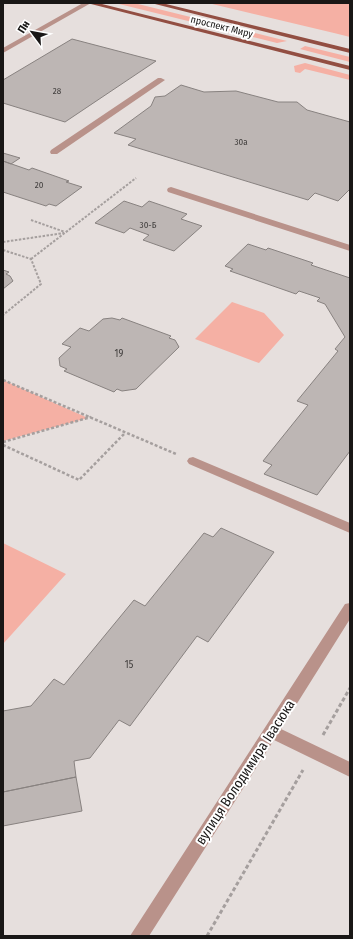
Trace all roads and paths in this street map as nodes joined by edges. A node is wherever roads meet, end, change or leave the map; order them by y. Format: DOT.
graph roads {
  1 [pos="89,3"];
  2 [pos="154,3"];
  3 [pos="303,40"];
  4 [pos="3,51"];
  5 [pos="350,51"];
  6 [pos="286,52"];
  7 [pos="350,68"];
  8 [pos="161,80"];
  9 [pos="54,152"];
  10 [pos="136,178"];
  11 [pos="171,190"];
  12 [pos="31,220"];
  13 [pos="65,232"];
  14 [pos="3,242"];
  15 [pos="350,248"];
  16 [pos="3,250"];
  17 [pos="31,258"];
  18 [pos="3,315"];
  19 [pos="3,380"];
  20 [pos="91,418"];
  21 [pos="125,433"];
  22 [pos="3,443"];
  23 [pos="193,461"];
  24 [pos="350,528"];
  25 [pos="350,608"];
  26 [pos="350,688"];
  27 [pos="271,731"];
  28 [pos="313,752"];
  29 [pos="350,770"];
  30 [pos="139,936"];
  31 [pos="207,936"];
  1 -- 4 [label="street"];
  1 -- 6 [label="main road, проспект Миру"];
  2 -- 3 [label="main road, проспект Миру"];
  3 -- 5 [label="main road, проспект Миру"];
  3 -- 6 [label="main road"];
  6 -- 7 [label="main road, проспект Миру"];
  8 -- 9 [label="street"];
  10 -- 13 [label="path"];
  11 -- 15 [label="street"];
  12 -- 13 [label="path"];
  13 -- 14 [label="path"];
  13 -- 17 [label="path"];
  16 -- 17 [label="path"];
  17 -- 18 [label="path"];
  19 -- 20 [label="path"];
  20 -- 21 [label="path"];
  20 -- 22 [label="path"];
  21 -- 22 [label="path"];
  21 -- 23 [label="path"];
  23 -- 24 [label="street"];
  25 -- 27 [label="street, вулиця Володимира Івасюка"];
  26 -- 28 [label="path"];
  27 -- 28 [label="street"];
  27 -- 30 [label="street, вулиця Володимира Івасюка"];
  28 -- 29 [label="street"];
  28 -- 31 [label="path"];
}
